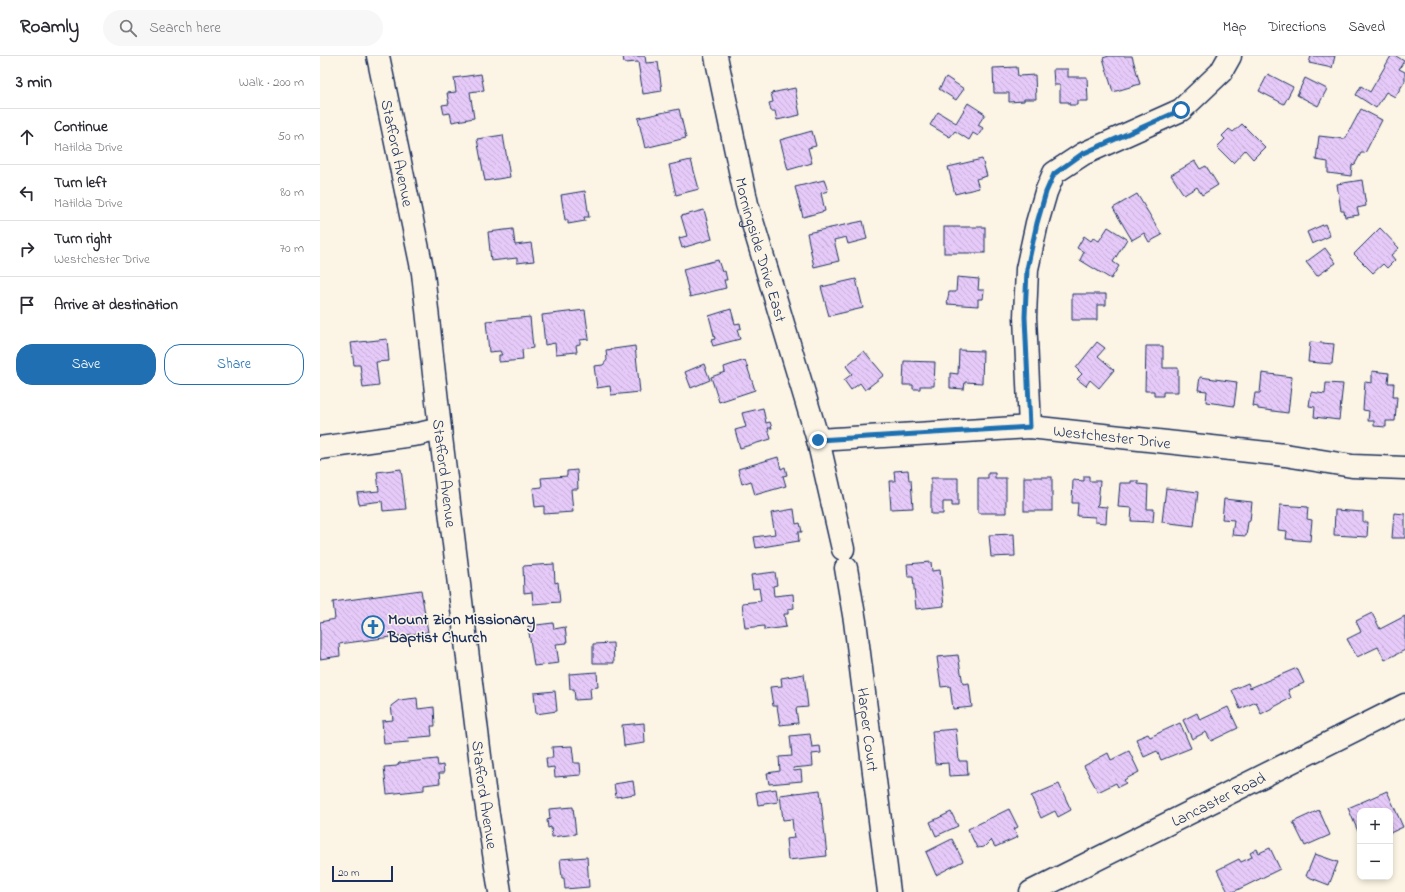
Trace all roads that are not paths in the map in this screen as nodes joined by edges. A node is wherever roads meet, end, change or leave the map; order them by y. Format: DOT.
graph roads {
  1 [pos="378,56"];
  2 [pos="716,56"];
  3 [pos="1230,56"];
  4 [pos="1030,427"];
  5 [pos="440,429"];
  6 [pos="818,440"];
  7 [pos="320,448"];
  8 [pos="1405,468"];
  9 [pos="1405,705"];
  10 [pos="500,892"];
  11 [pos="889,892"];
  12 [pos="1031,892"];
  1 -- 5 [label="street, Stafford Avenue"];
  2 -- 6 [label="street, Morningside Drive East"];
  3 -- 4 [label="street"];
  4 -- 6 [label="street, Westchester Drive"];
  4 -- 8 [label="street, Westchester Drive"];
  5 -- 7 [label="street"];
  5 -- 10 [label="street, Stafford Avenue"];
  6 -- 11 [label="street, Harper Court"];
  9 -- 12 [label="street, Lancaster Road"];
}
